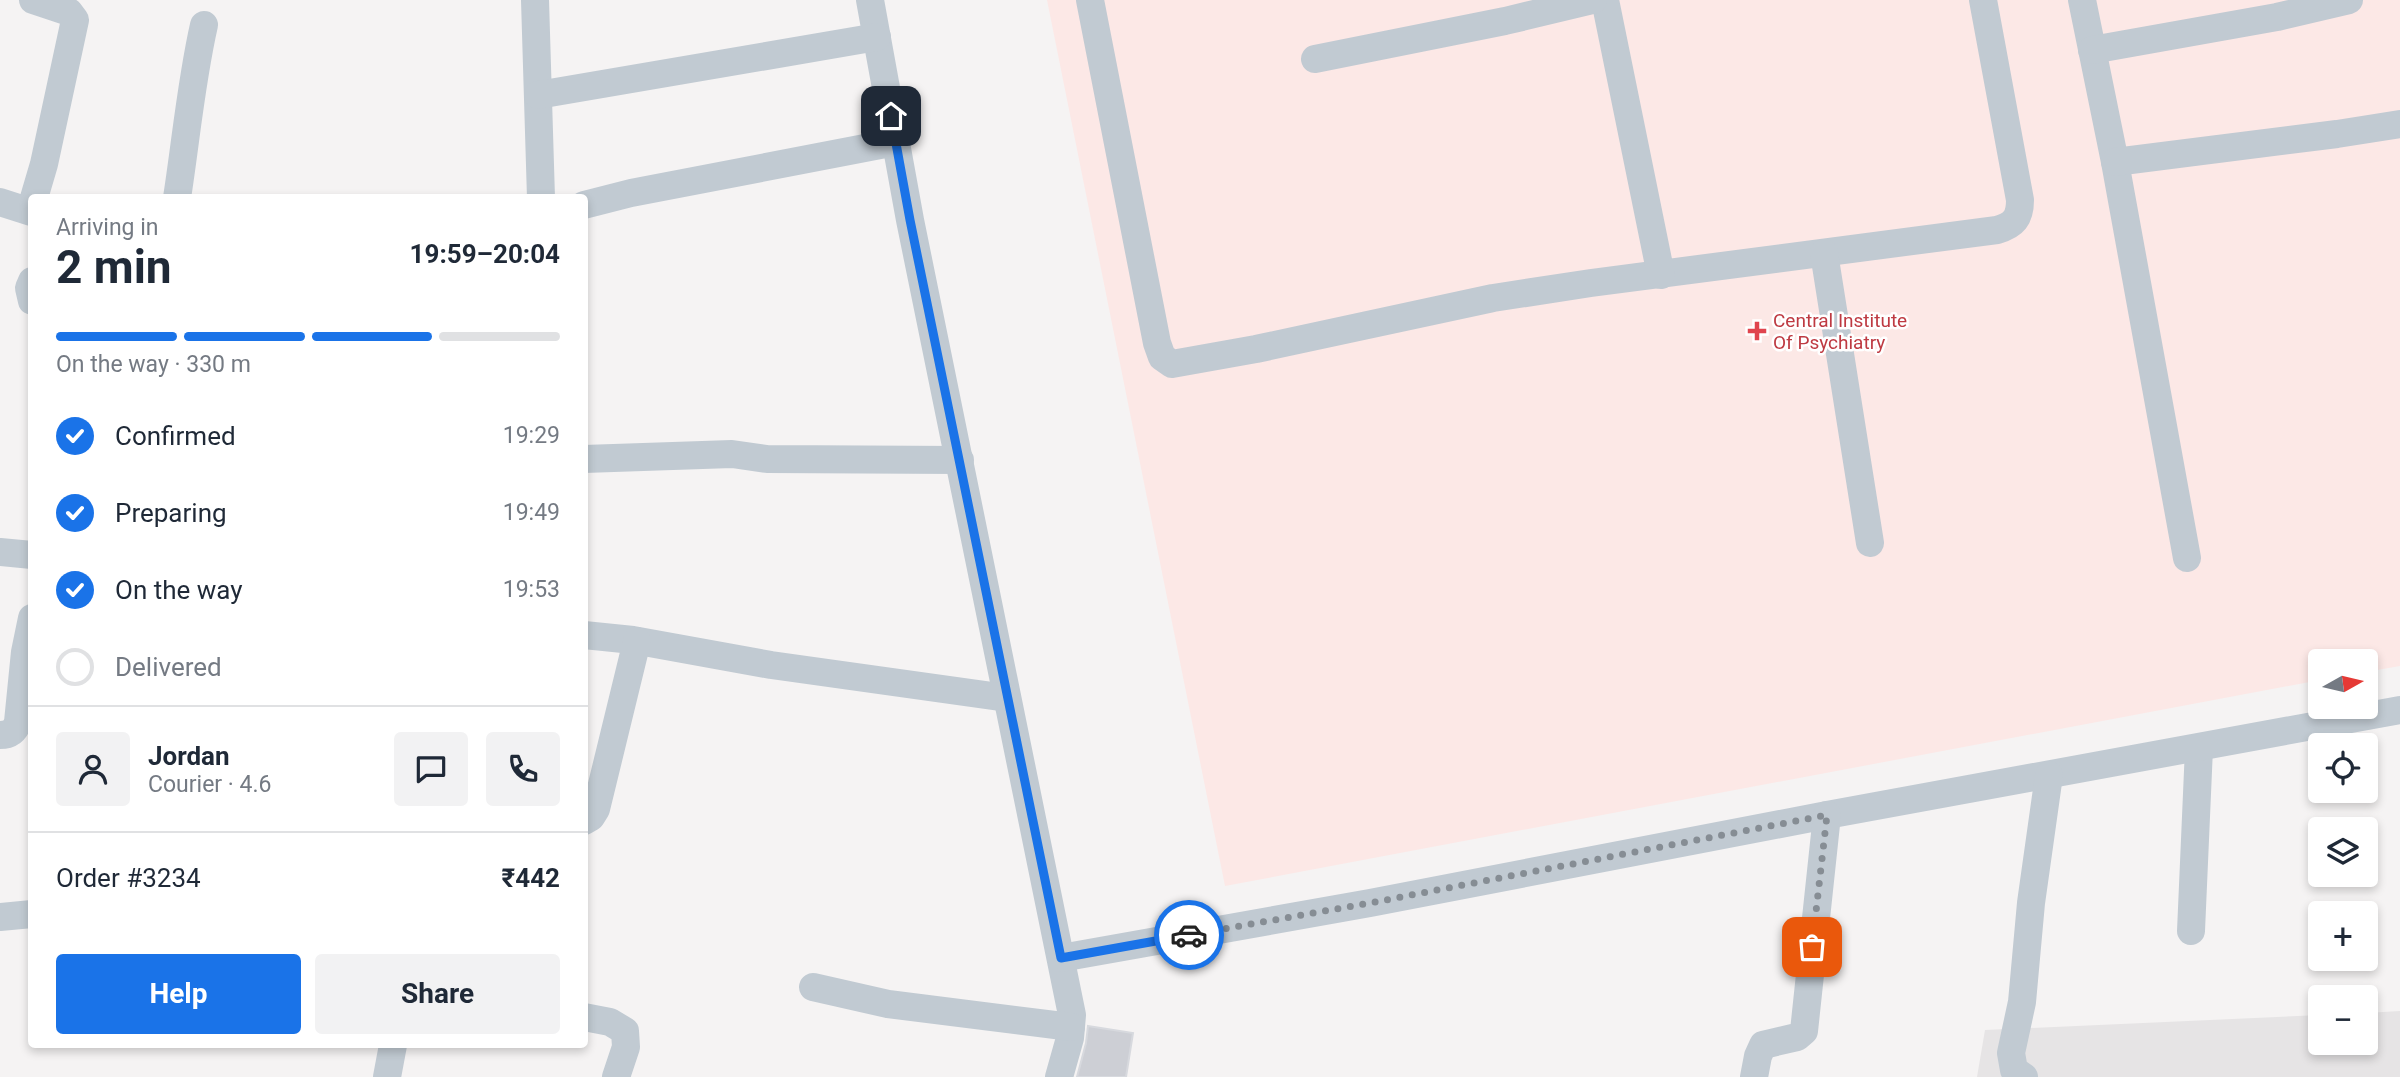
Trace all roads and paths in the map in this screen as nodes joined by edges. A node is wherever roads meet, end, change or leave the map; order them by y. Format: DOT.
graph roads {
  1 [pos="33,0"];
  2 [pos="535,0"];
  3 [pos="870,0"];
  4 [pos="1090,0"];
  5 [pos="1593,0"];
  6 [pos="1605,0"];
  7 [pos="1983,0"];
  8 [pos="2082,0"];
  9 [pos="2349,0"];
  10 [pos="204,25"];
  11 [pos="877,37"];
  12 [pos="2092,50"];
  13 [pos="1315,59"];
  14 [pos="538,95"];
  15 [pos="2400,124"];
  16 [pos="896,142"];
  17 [pos="2115,162"];
  18 [pos="35,194"];
  19 [pos="178,194"];
  20 [pos="541,194"];
  21 [pos="0,202"];
  22 [pos="588,204"];
  23 [pos="28,211"];
  24 [pos="1824,253"];
  25 [pos="1661,275"];
  26 [pos="588,458"];
  27 [pos="960,460"];
  28 [pos="1870,543"];
  29 [pos="0,552"];
  30 [pos="28,555"];
  31 [pos="2187,558"];
  32 [pos="588,635"];
  33 [pos="28,637"];
  34 [pos="637,641"];
  35 [pos="1007,698"];
  36 [pos="2400,709"];
  37 [pos="0,735"];
  38 [pos="2199,748"];
  39 [pos="2049,775"];
  40 [pos="1827,815"];
  41 [pos="588,819"];
  42 [pos="28,914"];
  43 [pos="0,918"];
  44 [pos="2191,931"];
  45 [pos="1061,958"];
  46 [pos="813,987"];
  47 [pos="588,1018"];
  48 [pos="1071,1027"];
  49 [pos="392,1048"];
  50 [pos="387,1077"];
  51 [pos="616,1077"];
  52 [pos="1059,1077"];
  53 [pos="1754,1077"];
  54 [pos="2024,1077"];
  1 -- 18 [label="street"];
  2 -- 14 [label="street"];
  3 -- 11 [label="street"];
  4 -- 25 [label="street"];
  5 -- 13 [label="street"];
  6 -- 25 [label="street"];
  7 -- 24 [label="street"];
  8 -- 12 [label="street"];
  9 -- 12 [label="street"];
  10 -- 19 [label="street"];
  11 -- 14 [label="street"];
  11 -- 16 [label="street"];
  12 -- 17 [label="street"];
  14 -- 20 [label="street"];
  15 -- 17 [label="street"];
  16 -- 22 [label="street"];
  16 -- 27 [label="street"];
  17 -- 31 [label="street"];
  21 -- 23 [label="street"];
  24 -- 25 [label="street"];
  24 -- 28 [label="street"];
  26 -- 27 [label="street"];
  27 -- 35 [label="street"];
  29 -- 30 [label="street"];
  32 -- 34 [label="street"];
  33 -- 37 [label="street"];
  34 -- 35 [label="street"];
  34 -- 41 [label="street"];
  35 -- 45 [label="street"];
  36 -- 38 [label="street"];
  38 -- 39 [label="street"];
  38 -- 44 [label="street"];
  39 -- 40 [label="street"];
  39 -- 54 [label="street"];
  40 -- 45 [label="street"];
  40 -- 53 [label="street"];
  42 -- 43 [label="street"];
  45 -- 48 [label="street"];
  46 -- 48 [label="street"];
  47 -- 51 [label="street"];
  48 -- 52 [label="street"];
  49 -- 50 [label="street"];
}
